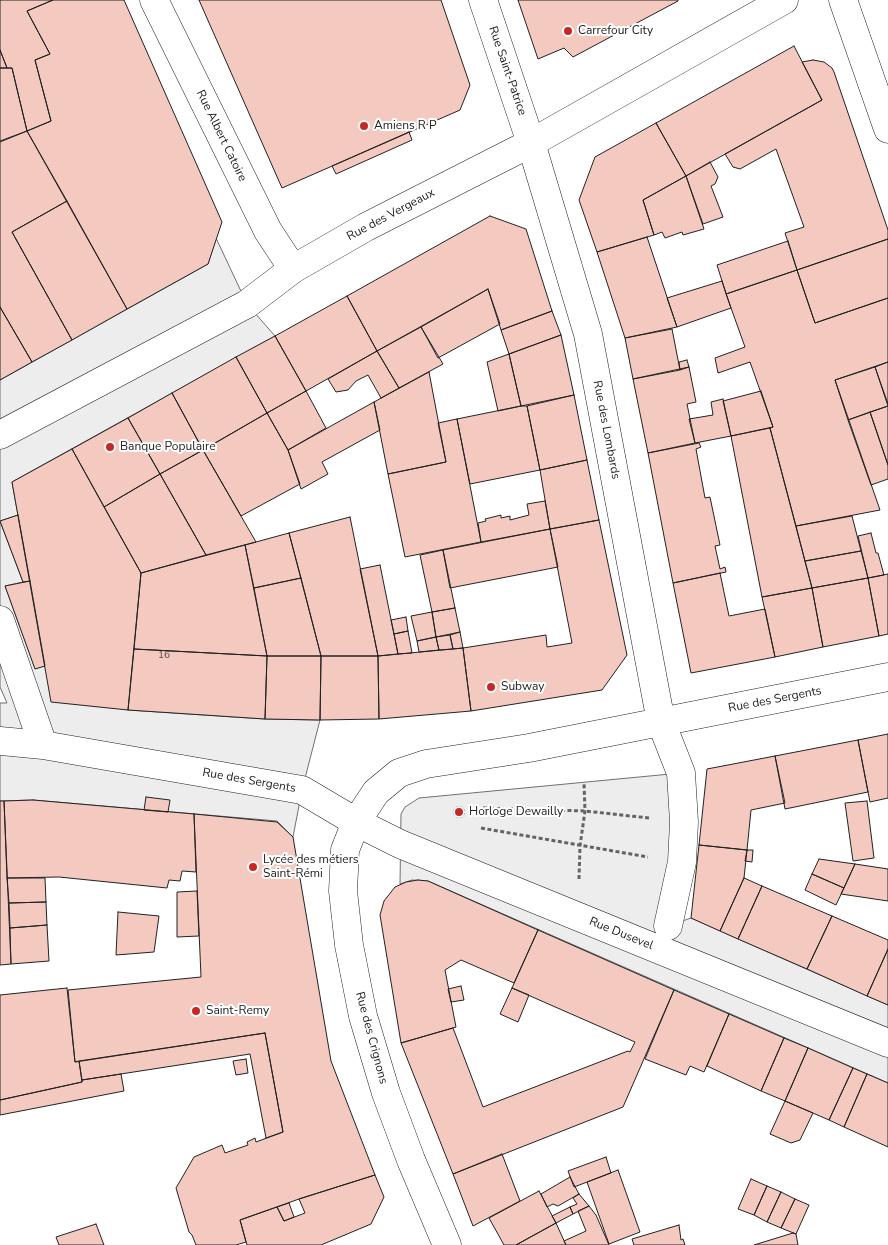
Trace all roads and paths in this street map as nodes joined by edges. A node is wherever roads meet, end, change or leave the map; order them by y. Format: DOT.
graph roads {
  1 [pos="154,0"];
  2 [pos="483,0"];
  3 [pos="784,0"];
  4 [pos="843,0"];
  5 [pos="888,129"];
  6 [pos="531,143"];
  7 [pos="293,269"];
  8 [pos="0,434"];
  9 [pos="0,620"];
  10 [pos="888,677"];
  11 [pos="661,722"];
  12 [pos="0,741"];
  13 [pos="43,746"];
  14 [pos="584,782"];
  15 [pos="483,808"];
  16 [pos="585,811"];
  17 [pos="356,822"];
  18 [pos="684,822"];
  19 [pos="482,828"];
  20 [pos="580,846"];
  21 [pos="682,862"];
  22 [pos="578,881"];
  23 [pos="668,926"];
  24 [pos="888,1043"];
  25 [pos="447,1245"];
  1 -- 7 [label="street, Rue Albert Catoire"];
  2 -- 6 [label="street, Rue Saint-Patrice"];
  3 -- 6 [label="street, Rue des Vergeaux"];
  4 -- 5 [label="street"];
  6 -- 7 [label="street, Rue des Vergeaux"];
  6 -- 11 [label="street, Rue des Lombards"];
  7 -- 8 [label="street, Rue des Vergeaux"];
  9 -- 13 [label="street"];
  10 -- 11 [label="street, Rue des Sergents"];
  11 -- 17 [label="street, Rue des Sergents"];
  11 -- 18 [label="street"];
  12 -- 13 [label="street, Rue des Sergents"];
  13 -- 17 [label="street, Rue des Sergents"];
  14 -- 16 [label="path"];
  15 -- 16 [label="path"];
  16 -- 18 [label="path"];
  16 -- 20 [label="path"];
  17 -- 24 [label="street, Rue Dusevel"];
  17 -- 25 [label="street, Rue des Crignons"];
  18 -- 21 [label="street"];
  19 -- 20 [label="path"];
  20 -- 21 [label="path"];
  20 -- 22 [label="path"];
  21 -- 23 [label="street"];
}
